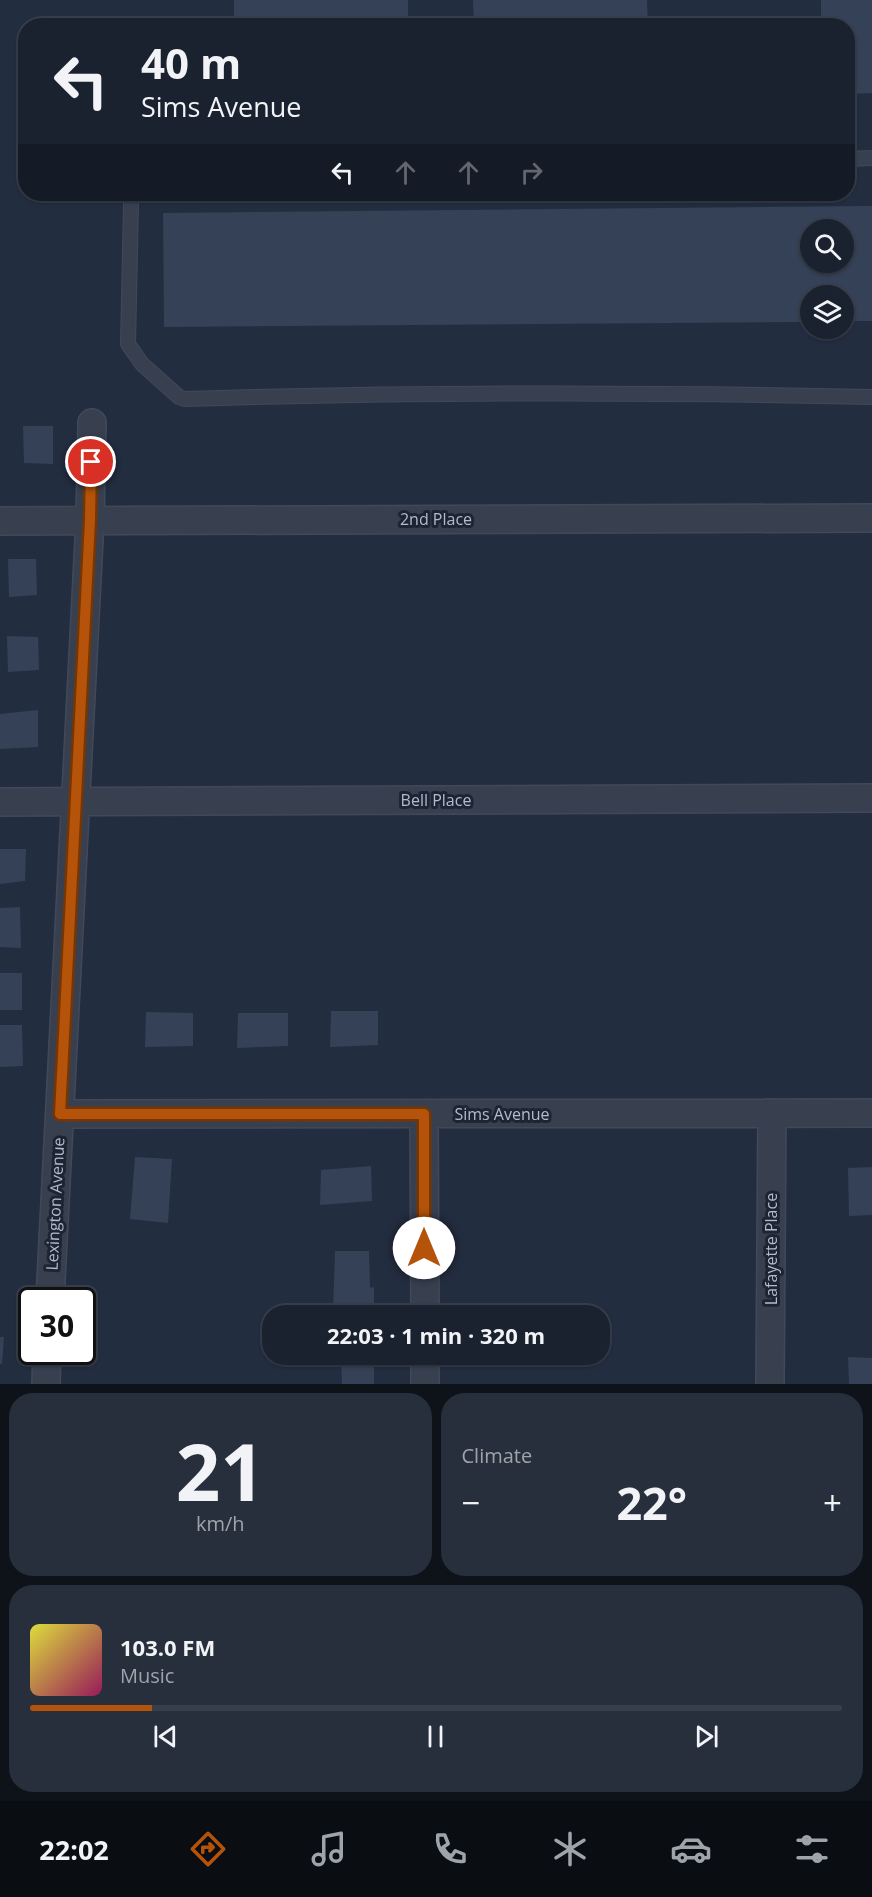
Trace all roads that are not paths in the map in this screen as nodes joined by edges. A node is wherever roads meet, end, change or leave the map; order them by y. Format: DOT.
graph roads {
  1 [pos="872,158"];
  2 [pos="855,159"];
  3 [pos="132,201"];
  4 [pos="872,397"];
  5 [pos="92,423"];
  6 [pos="872,518"];
  7 [pos="90,520"];
  8 [pos="0,521"];
  9 [pos="872,798"];
  10 [pos="0,802"];
  11 [pos="76,802"];
  12 [pos="772,1113"];
  13 [pos="872,1113"];
  14 [pos="60,1114"];
  15 [pos="424,1114"];
  16 [pos="51,1287"];
  17 [pos="425,1305"];
  18 [pos="47,1365"];
  19 [pos="425,1365"];
  20 [pos="46,1384"];
  21 [pos="425,1384"];
  22 [pos="770,1384"];
  1 -- 2 [label="lane"];
  3 -- 4 [label="lane"];
  5 -- 7 [label="street, Lexington Avenue"];
  6 -- 7 [label="street, 2nd Place"];
  7 -- 8 [label="street, 2nd Place"];
  7 -- 11 [label="street, Lexington Avenue"];
  9 -- 11 [label="street, Bell Place"];
  10 -- 11 [label="street, Bell Place"];
  11 -- 14 [label="street, Lexington Avenue"];
  12 -- 13 [label="street, Sims Avenue"];
  12 -- 15 [label="street, Sims Avenue"];
  12 -- 22 [label="street, Lafayette Place"];
  14 -- 15 [label="street, Sims Avenue"];
  14 -- 16 [label="street, Lexington Avenue"];
  15 -- 17 [label="street"];
  18 -- 20 [label="street"];
  19 -- 21 [label="street"];
}
